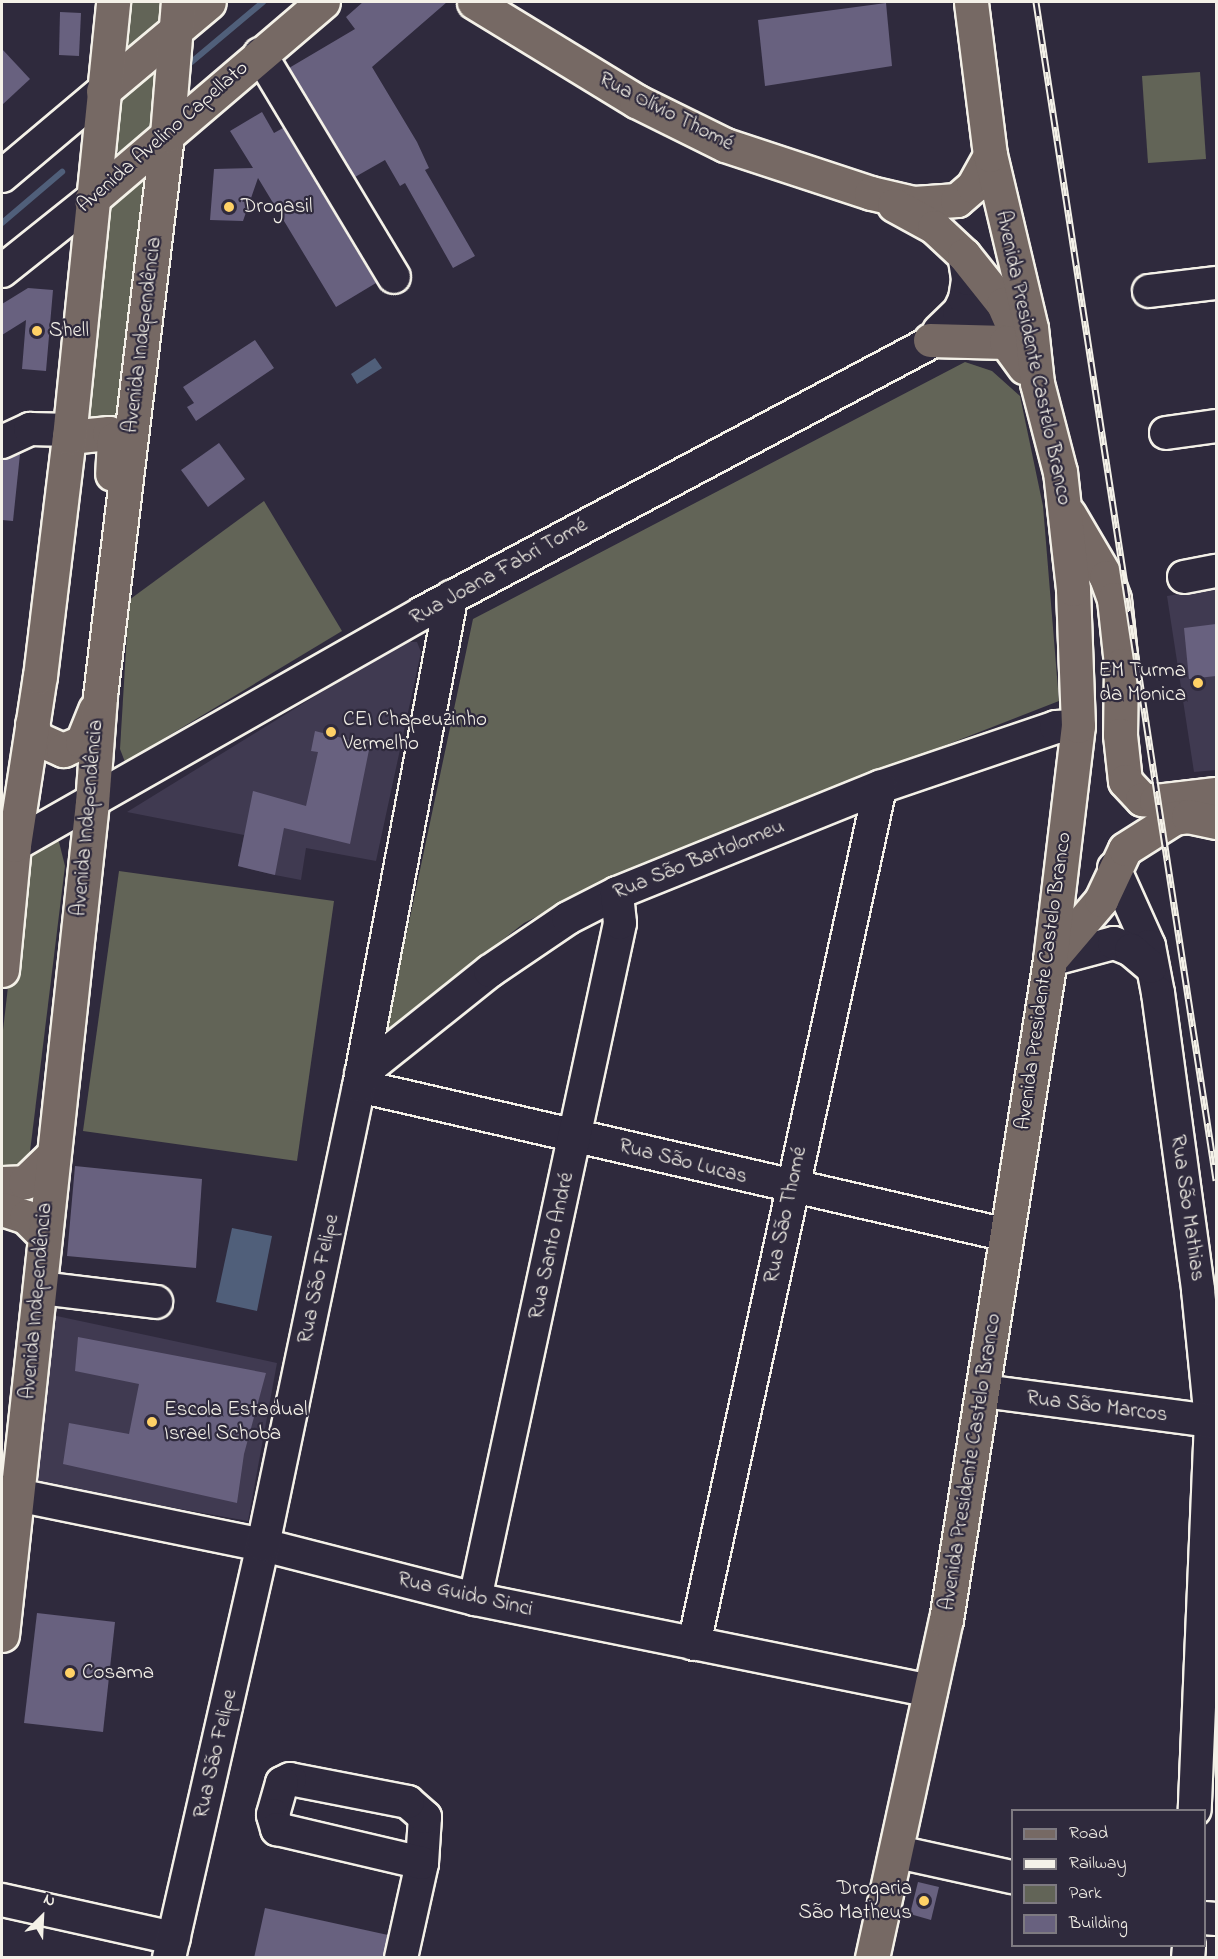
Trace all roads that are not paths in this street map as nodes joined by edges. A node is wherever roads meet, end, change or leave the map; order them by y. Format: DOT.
graph roads {
  1 [pos="113,2"];
  2 [pos="209,2"];
  3 [pos="323,2"];
  4 [pos="474,2"];
  5 [pos="971,2"];
  6 [pos="176,17"];
  7 [pos="260,54"];
  8 [pos="103,91"];
  9 [pos="167,135"];
  10 [pos="990,155"];
  11 [pos="2,176"];
  12 [pos="871,193"];
  13 [pos="91,200"];
  14 [pos="964,255"];
  15 [pos="2,271"];
  16 [pos="394,277"];
  17 [pos="1216,283"];
  18 [pos="1149,291"];
  19 [pos="1004,304"];
  20 [pos="1031,327"];
  21 [pos="930,340"];
  22 [pos="1037,383"];
  23 [pos="1216,426"];
  24 [pos="69,434"];
  25 [pos="1166,434"];
  26 [pos="2,442"];
  27 [pos="1064,505"];
  28 [pos="120,526"];
  29 [pos="1216,572"];
  30 [pos="1184,577"];
  31 [pos="451,597"];
  32 [pos="100,696"];
  33 [pos="33,724"];
  34 [pos="1078,726"];
  35 [pos="880,787"];
  36 [pos="1216,794"];
  37 [pos="92,803"];
  38 [pos="1216,822"];
  39 [pos="8,849"];
  40 [pos="1114,868"];
  41 [pos="616,893"];
  42 [pos="1050,960"];
  43 [pos="1151,967"];
  44 [pos="2,970"];
  45 [pos="360,1080"];
  46 [pos="576,1135"];
  47 [pos="52,1156"];
  48 [pos="2,1183"];
  49 [pos="792,1188"];
  50 [pos="2,1209"];
  51 [pos="43,1234"];
  52 [pos="1007,1235"];
  53 [pos="40,1288"];
  54 [pos="156,1302"];
  55 [pos="982,1391"];
  56 [pos="1211,1421"];
  57 [pos="10,1494"];
  58 [pos="263,1545"];
  59 [pos="475,1599"];
  60 [pos="2,1635"];
  61 [pos="694,1644"];
  62 [pos="931,1691"];
  63 [pos="1195,1809"];
  64 [pos="898,1852"];
  65 [pos="423,1863"];
  66 [pos="1011,1877"];
  67 [pos="2,1900"];
  68 [pos="172,1948"];
  69 [pos="401,1958"];
  70 [pos="872,1958"];
  1 -- 8 [label="main road"];
  2 -- 6 [label="main road"];
  3 -- 7 [label="main road, Avenida Avelino Capellato"];
  4 -- 12 [label="main road, Rua Olívio Thomé"];
  5 -- 10 [label="main road, Avenida Presidente Castelo Branco"];
  6 -- 8 [label="main road"];
  6 -- 9 [label="main road, Avenida Independência"];
  7 -- 9 [label="main road, Avenida Avelino Capellato"];
  7 -- 16 [label="street"];
  8 -- 11 [label="street"];
  8 -- 13 [label="main road"];
  9 -- 13 [label="main road, Avenida Avelino Capellato"];
  9 -- 28 [label="main road, Avenida Independência"];
  10 -- 12 [label="main road"];
  10 -- 20 [label="main road, Avenida Presidente Castelo Branco"];
  12 -- 14 [label="main road"];
  13 -- 15 [label="street, Avenida Avelino Capellato"];
  13 -- 24 [label="main road"];
  14 -- 19 [label="main road"];
  14 -- 21 [label="street"];
  17 -- 18 [label="street"];
  19 -- 20 [label="main road"];
  19 -- 21 [label="street, Rua Joana Fabri Tomé"];
  19 -- 22 [label="main road"];
  20 -- 22 [label="main road, Avenida Presidente Castelo Branco"];
  21 -- 22 [label="main road"];
  21 -- 31 [label="street, Rua Joana Fabri Tomé"];
  22 -- 27 [label="main road, Avenida Presidente Castelo Branco"];
  23 -- 25 [label="street"];
  24 -- 26 [label="street"];
  24 -- 28 [label="main road"];
  24 -- 33 [label="main road"];
  27 -- 34 [label="main road, Avenida Presidente Castelo Branco"];
  27 -- 36 [label="main road"];
  28 -- 32 [label="main road, Avenida Independência"];
  29 -- 30 [label="street"];
  31 -- 37 [label="street, Rua Joana Fabri Tomé"];
  31 -- 45 [label="street, Rua São Felipe"];
  32 -- 33 [label="main road"];
  32 -- 37 [label="main road, Avenida Independência"];
  33 -- 39 [label="main road"];
  34 -- 35 [label="street, Rua São Bartolomeu"];
  34 -- 42 [label="main road, Avenida Presidente Castelo Branco"];
  35 -- 41 [label="street, Rua São Bartolomeu"];
  35 -- 49 [label="street, Rua São Thomé"];
  37 -- 39 [label="street, Rua Joana Fabri Tomé"];
  37 -- 47 [label="main road, Avenida Independência"];
  38 -- 40 [label="main road"];
  39 -- 44 [label="main road"];
  40 -- 42 [label="main road"];
  40 -- 43 [label="street, Rua São Mathias"];
  41 -- 45 [label="street, Rua São Bartolomeu"];
  41 -- 46 [label="street, Rua Santo André"];
  42 -- 43 [label="street"];
  42 -- 52 [label="main road, Avenida Presidente Castelo Branco"];
  43 -- 56 [label="street, Rua São Mathias"];
  45 -- 46 [label="street, Rua São Lucas"];
  45 -- 58 [label="street, Rua São Felipe"];
  46 -- 49 [label="street, Rua São Lucas"];
  46 -- 59 [label="street, Rua Santo André"];
  47 -- 48 [label="main road"];
  47 -- 51 [label="main road, Avenida Independência"];
  49 -- 52 [label="street, Rua São Lucas"];
  49 -- 61 [label="street, Rua São Thomé"];
  50 -- 51 [label="main road"];
  51 -- 53 [label="main road, Avenida Independência"];
  52 -- 55 [label="main road, Avenida Presidente Castelo Branco"];
  53 -- 54 [label="street"];
  53 -- 57 [label="main road, Avenida Independência"];
  55 -- 56 [label="street, Rua São Marcos"];
  55 -- 62 [label="main road, Avenida Presidente Castelo Branco"];
  56 -- 63 [label="street, Rua São Mathias"];
  57 -- 58 [label="street, Rua Guido Sinci"];
  57 -- 60 [label="main road, Avenida Independência"];
  58 -- 59 [label="street, Rua Guido Sinci"];
  58 -- 68 [label="street, Rua São Felipe"];
  59 -- 61 [label="street, Rua Guido Sinci"];
  61 -- 62 [label="street, Rua Guido Sinci"];
  62 -- 64 [label="main road, Avenida Presidente Castelo Branco"];
  64 -- 66 [label="street"];
  64 -- 70 [label="main road, Avenida Presidente Castelo Branco"];
  65 -- 65 [label="street"];
  65 -- 69 [label="street"];
  67 -- 68 [label="street"];
}
